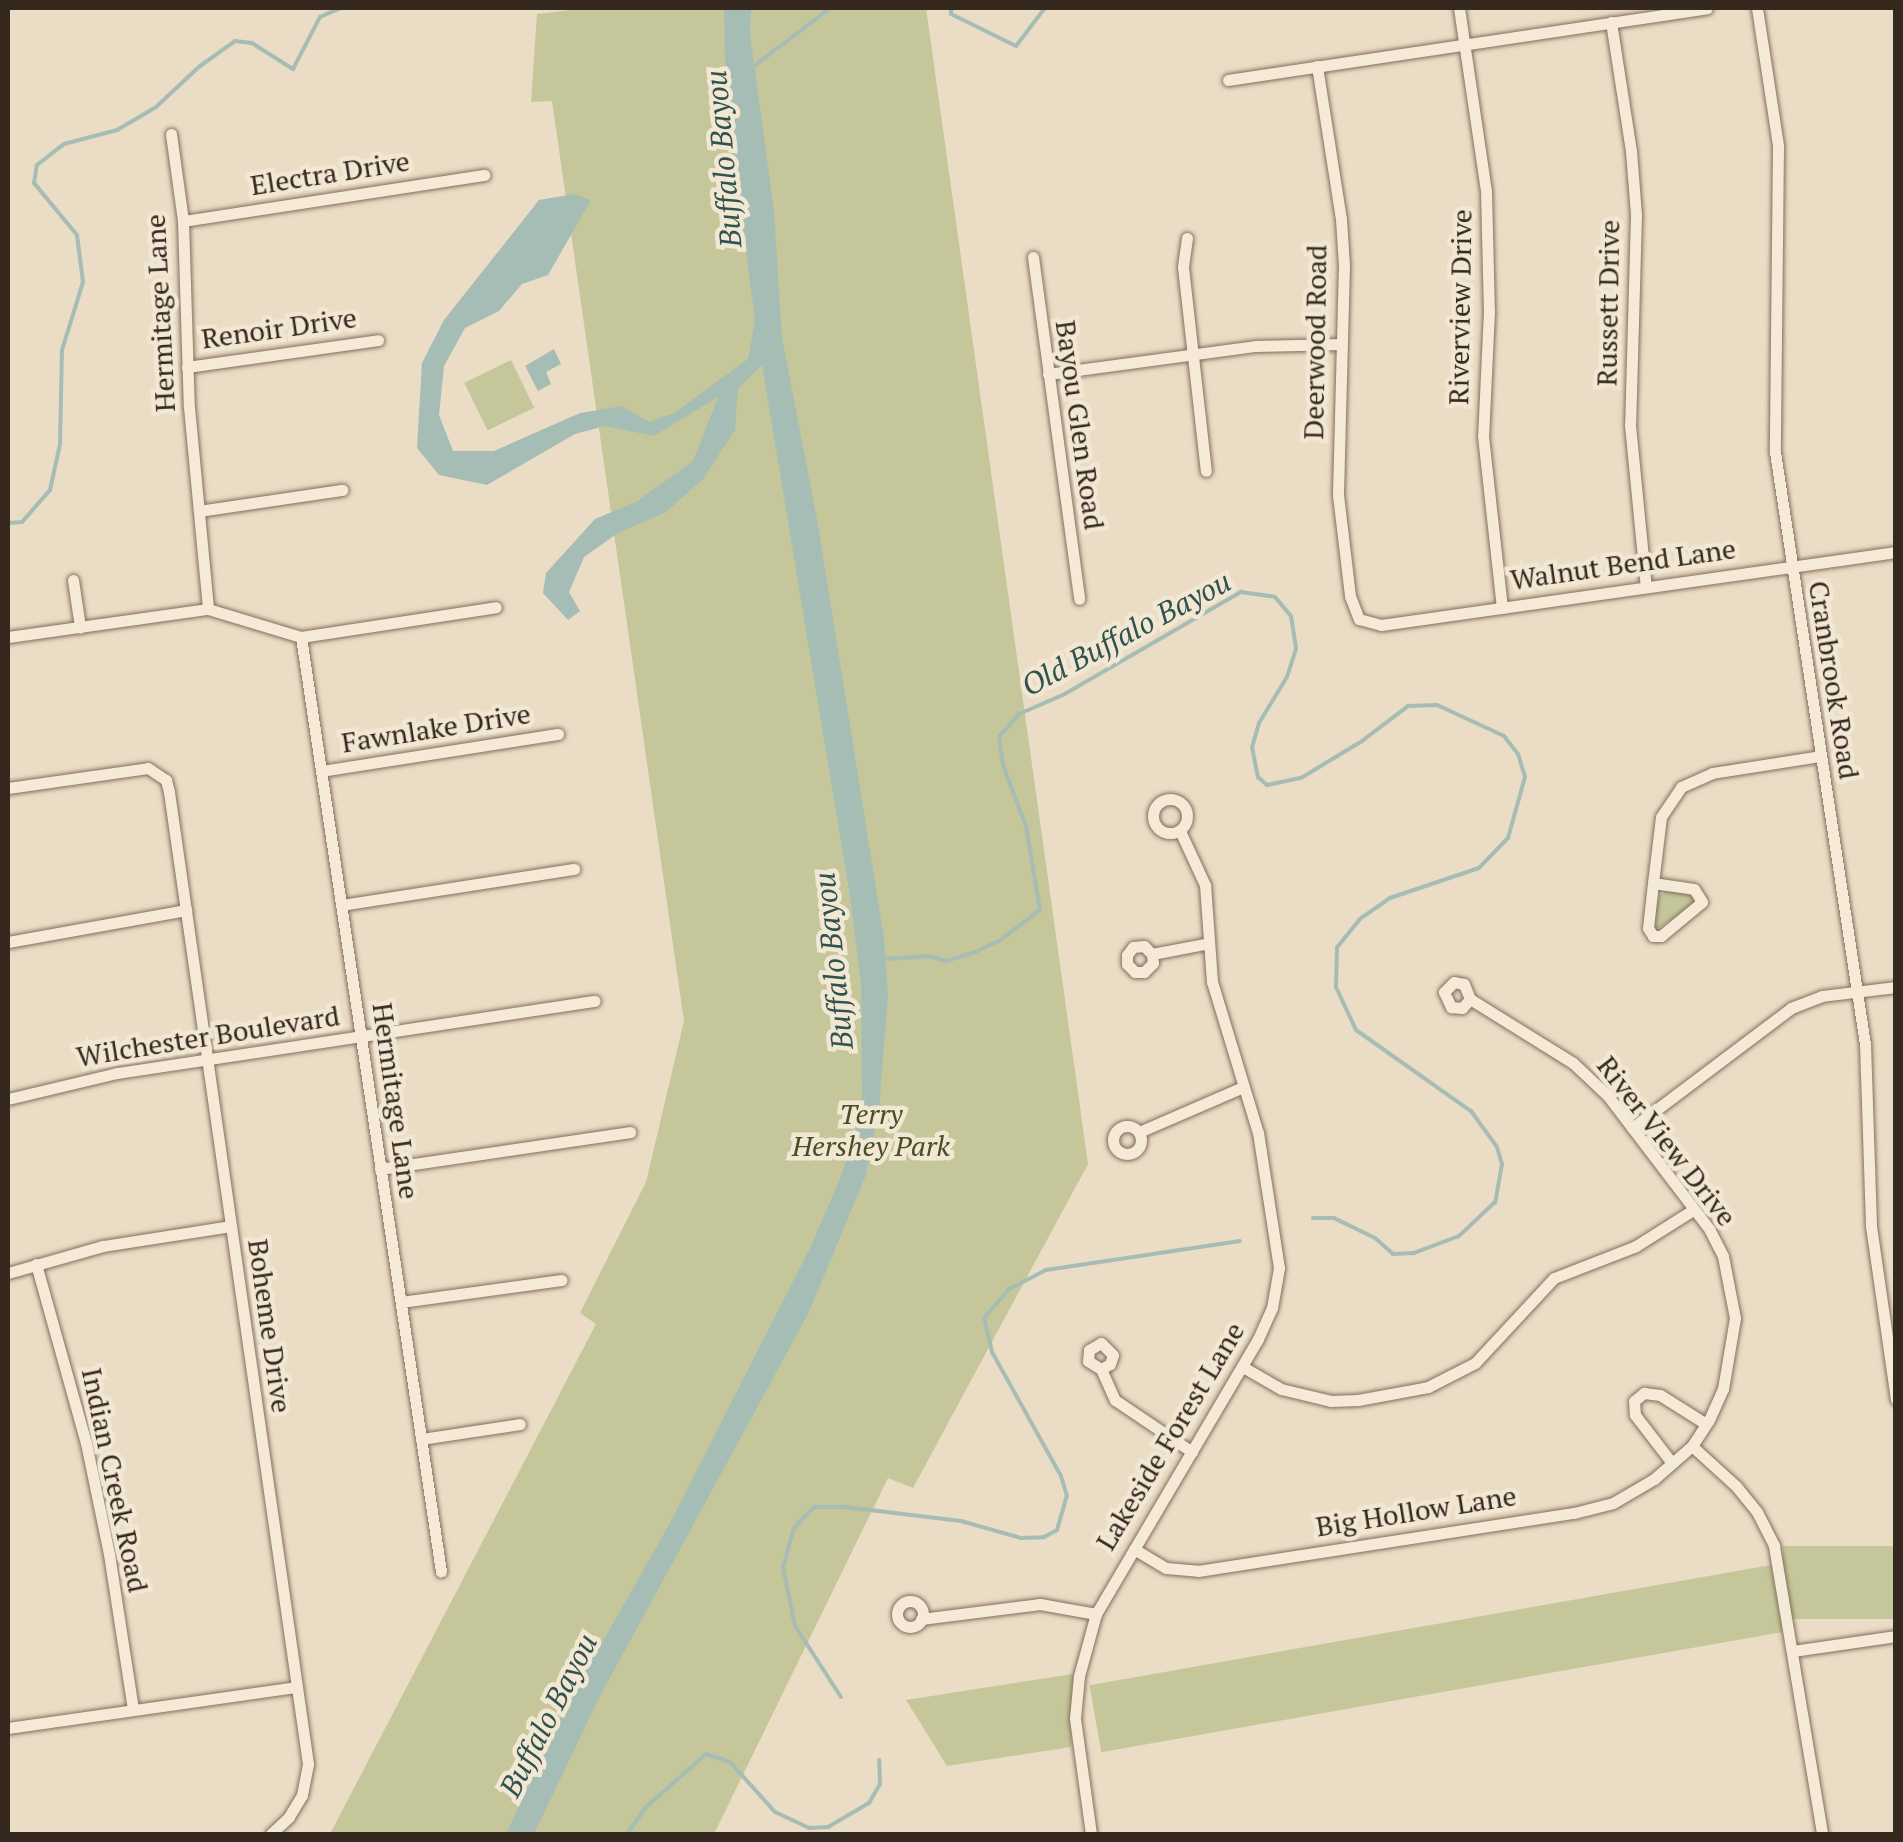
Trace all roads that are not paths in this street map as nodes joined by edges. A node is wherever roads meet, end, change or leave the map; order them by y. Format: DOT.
graph roads {
  1 [pos="1459,8"];
  2 [pos="1707,8"];
  3 [pos="1757,8"];
  4 [pos="1611,22"];
  5 [pos="1464,44"];
  6 [pos="1317,66"];
  7 [pos="1228,80"];
  8 [pos="171,134"];
  9 [pos="485,175"];
  10 [pos="183,221"];
  11 [pos="1187,238"];
  12 [pos="1033,257"];
  13 [pos="378,340"];
  14 [pos="1341,344"];
  15 [pos="1192,354"];
  16 [pos="187,367"];
  17 [pos="1048,374"];
  18 [pos="1206,471"];
  19 [pos="342,490"];
  20 [pos="199,511"];
  21 [pos="1896,552"];
  22 [pos="1791,564"];
  23 [pos="72,580"];
  24 [pos="1646,587"];
  25 [pos="1079,599"];
  26 [pos="496,607"];
  27 [pos="1502,608"];
  28 [pos="208,609"];
  29 [pos="1359,619"];
  30 [pos="80,627"];
  31 [pos="8,637"];
  32 [pos="301,637"];
  33 [pos="558,734"];
  34 [pos="1821,756"];
  35 [pos="321,771"];
  36 [pos="8,788"];
  37 [pos="1180,831"];
  38 [pos="574,869"];
  39 [pos="1653,883"];
  40 [pos="341,905"];
  41 [pos="186,910"];
  42 [pos="8,942"];
  43 [pos="1209,943"];
  44 [pos="1152,954"];
  45 [pos="1896,987"];
  46 [pos="1855,990"];
  47 [pos="1470,1000"];
  48 [pos="595,1001"];
  49 [pos="361,1037"];
  50 [pos="206,1058"];
  51 [pos="1243,1086"];
  52 [pos="8,1099"];
  53 [pos="1632,1128"];
  54 [pos="630,1132"];
  55 [pos="1140,1132"];
  56 [pos="380,1169"];
  57 [pos="1694,1210"];
  58 [pos="230,1226"];
  59 [pos="36,1264"];
  60 [pos="8,1272"];
  61 [pos="562,1280"];
  62 [pos="401,1302"];
  63 [pos="1243,1366"];
  64 [pos="1102,1369"];
  65 [pos="1896,1399"];
  66 [pos="520,1424"];
  67 [pos="1706,1424"];
  68 [pos="421,1439"];
  69 [pos="1692,1446"];
  70 [pos="1192,1452"];
  71 [pos="1672,1464"];
  72 [pos="1134,1548"];
  73 [pos="440,1572"];
  74 [pos="1096,1614"];
  75 [pos="921,1620"];
  76 [pos="1896,1636"];
  77 [pos="1792,1650"];
  78 [pos="295,1687"];
  79 [pos="133,1709"];
  80 [pos="8,1728"];
  81 [pos="270,1834"];
  82 [pos="1091,1834"];
  83 [pos="1822,1834"];
  1 -- 5 [label="street, Riverview Drive"];
  2 -- 4 [label="street"];
  3 -- 22 [label="street, Cranbrook Road"];
  4 -- 5 [label="street"];
  4 -- 24 [label="street, Russett Drive"];
  5 -- 6 [label="street"];
  5 -- 27 [label="street, Riverview Drive"];
  6 -- 7 [label="street"];
  6 -- 14 [label="street, Deerwood Road"];
  8 -- 10 [label="street, Hermitage Lane"];
  9 -- 10 [label="street, Electra Drive"];
  10 -- 16 [label="street, Hermitage Lane"];
  11 -- 15 [label="street"];
  12 -- 17 [label="street, Bayou Glen Road"];
  13 -- 16 [label="street, Renoir Drive"];
  14 -- 15 [label="street"];
  14 -- 29 [label="street, Deerwood Road"];
  15 -- 17 [label="street"];
  15 -- 18 [label="street"];
  16 -- 20 [label="street, Hermitage Lane"];
  17 -- 25 [label="street, Bayou Glen Road"];
  19 -- 20 [label="street"];
  20 -- 28 [label="street, Hermitage Lane"];
  21 -- 22 [label="street, Walnut Bend Lane"];
  22 -- 24 [label="street, Walnut Bend Lane"];
  22 -- 34 [label="street, Cranbrook Road"];
  23 -- 30 [label="street"];
  24 -- 27 [label="street, Walnut Bend Lane"];
  26 -- 32 [label="street"];
  27 -- 29 [label="street, Walnut Bend Lane"];
  28 -- 30 [label="street"];
  28 -- 32 [label="street"];
  30 -- 31 [label="street"];
  32 -- 35 [label="street, Hermitage Lane"];
  33 -- 35 [label="street, Fawnlake Drive"];
  34 -- 39 [label="street"];
  34 -- 46 [label="street, Cranbrook Road"];
  35 -- 40 [label="street, Hermitage Lane"];
  36 -- 41 [label="street, Boheme Drive"];
  37 -- 43 [label="street, Lakeside Forest Lane"];
  38 -- 40 [label="street"];
  39 -- 39 [label="street"];
  40 -- 49 [label="street, Hermitage Lane"];
  41 -- 42 [label="street"];
  41 -- 50 [label="street, Boheme Drive"];
  43 -- 44 [label="street"];
  43 -- 51 [label="street, Lakeside Forest Lane"];
  45 -- 46 [label="street"];
  46 -- 53 [label="street"];
  46 -- 65 [label="street, Cranbrook Road"];
  47 -- 53 [label="street, River View Drive"];
  48 -- 49 [label="street, Wilchester Boulevard"];
  49 -- 50 [label="street, Wilchester Boulevard"];
  49 -- 56 [label="street, Hermitage Lane"];
  50 -- 52 [label="street, Wilchester Boulevard"];
  50 -- 58 [label="street, Boheme Drive"];
  51 -- 55 [label="street"];
  51 -- 63 [label="street, Lakeside Forest Lane"];
  53 -- 57 [label="street, River View Drive"];
  54 -- 56 [label="street"];
  56 -- 62 [label="street, Hermitage Lane"];
  57 -- 63 [label="street"];
  57 -- 67 [label="street, River View Drive"];
  58 -- 59 [label="street"];
  58 -- 78 [label="street, Boheme Drive"];
  59 -- 60 [label="street"];
  59 -- 79 [label="street, Indian Creek Road"];
  61 -- 62 [label="street"];
  62 -- 68 [label="street, Hermitage Lane"];
  63 -- 70 [label="street, Lakeside Forest Lane"];
  64 -- 70 [label="street"];
  66 -- 68 [label="street"];
  67 -- 69 [label="street, River View Drive"];
  67 -- 71 [label="street"];
  68 -- 73 [label="street, Hermitage Lane"];
  69 -- 71 [label="street, Big Hollow Lane"];
  69 -- 77 [label="street"];
  70 -- 72 [label="street, Lakeside Forest Lane"];
  71 -- 72 [label="street, Big Hollow Lane"];
  72 -- 74 [label="street, Lakeside Forest Lane"];
  74 -- 75 [label="street"];
  74 -- 82 [label="street, Lakeside Forest Lane"];
  76 -- 77 [label="street"];
  77 -- 83 [label="street"];
  78 -- 79 [label="street"];
  78 -- 81 [label="street, Boheme Drive"];
  79 -- 80 [label="street"];
}
